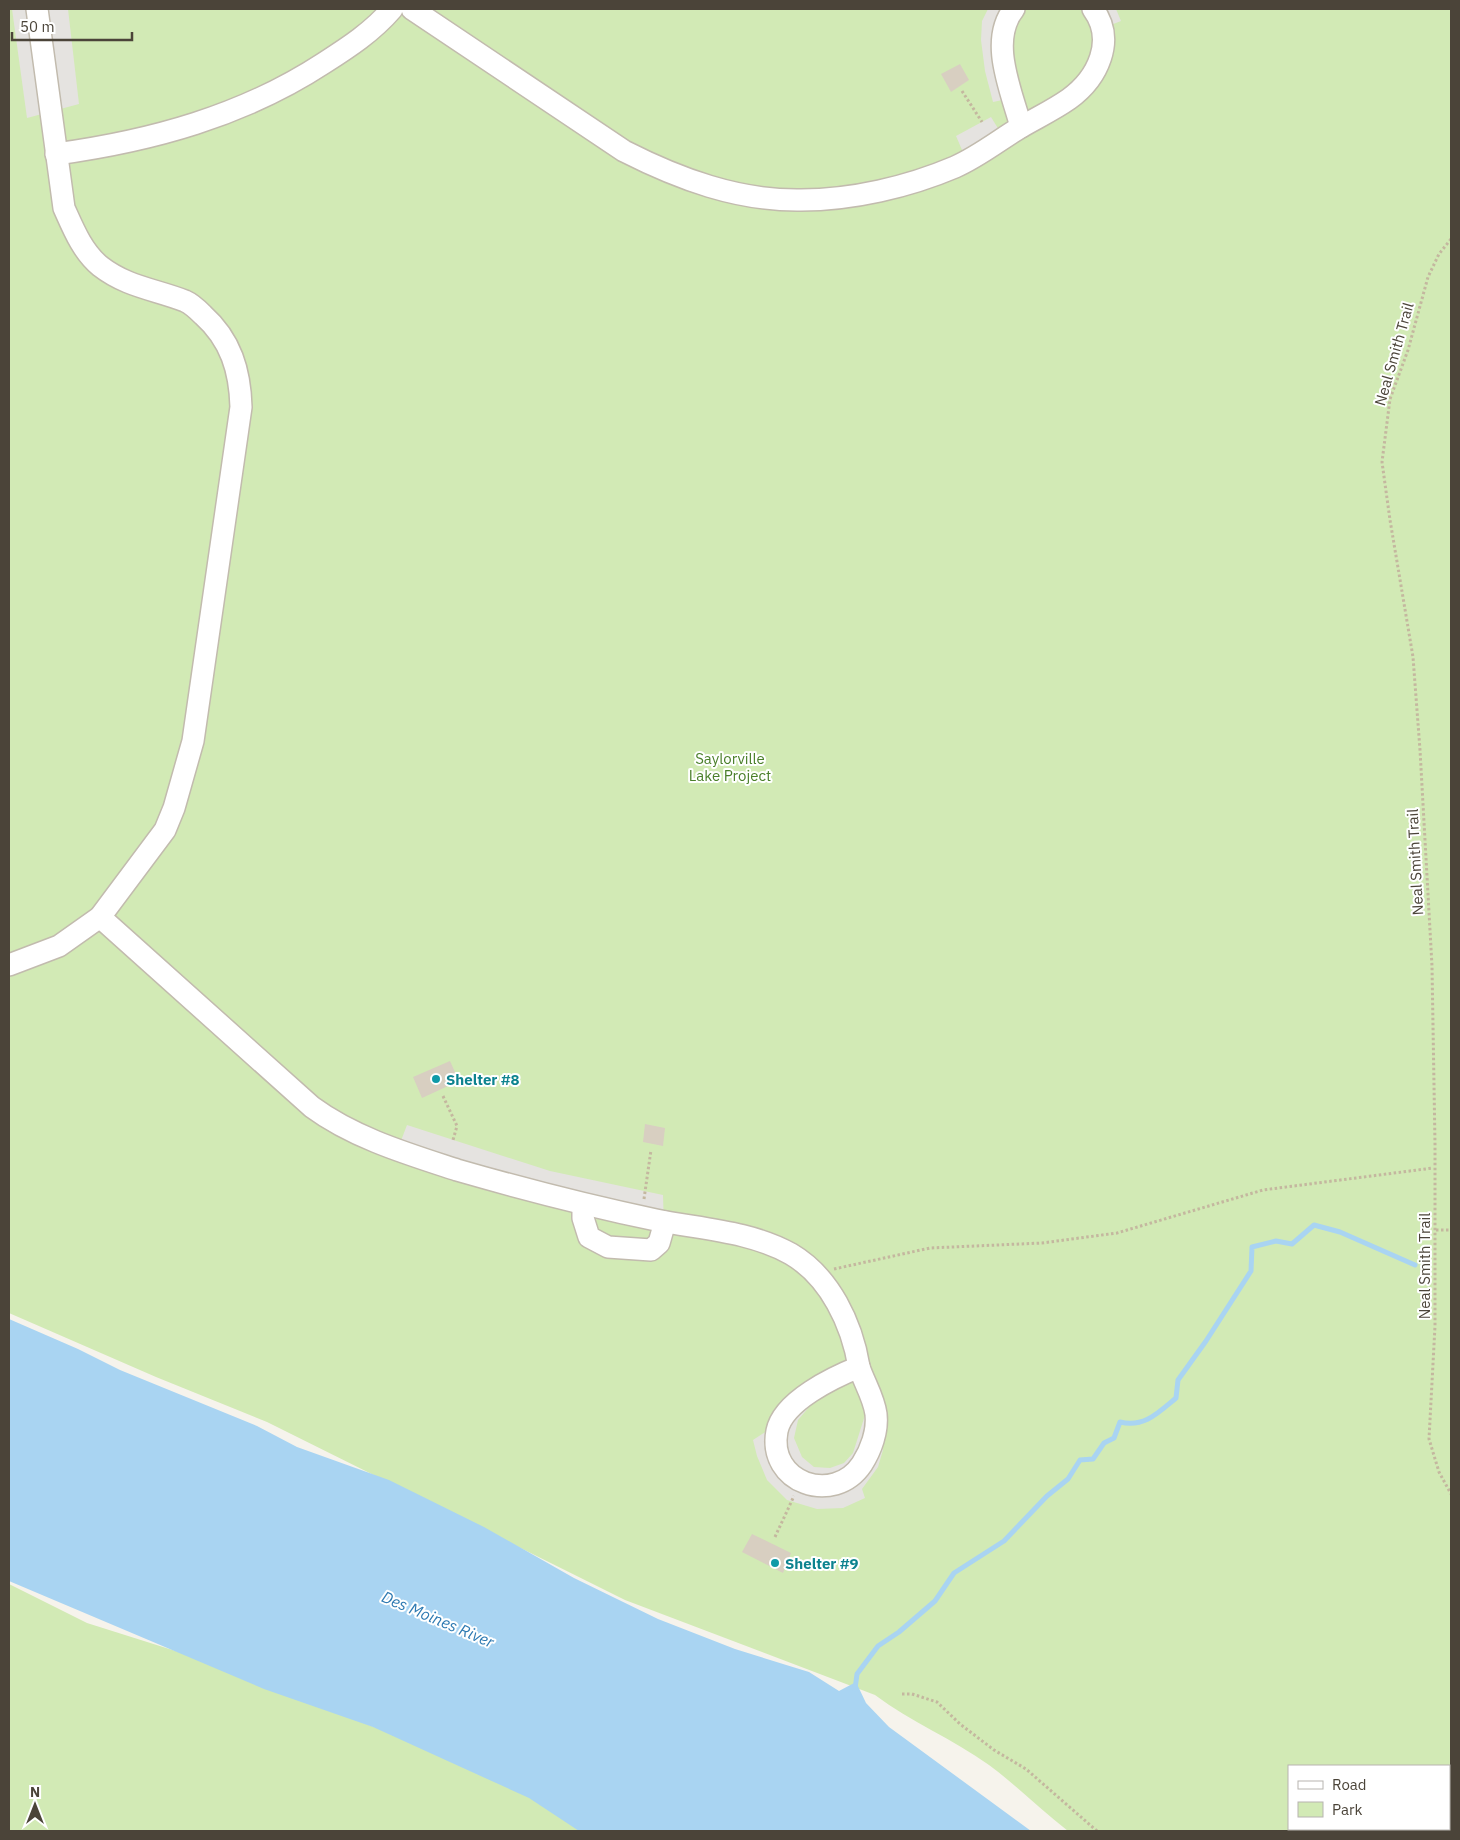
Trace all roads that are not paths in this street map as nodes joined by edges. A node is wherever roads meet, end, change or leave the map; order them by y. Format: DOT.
graph roads {
  1 [pos="37,9"];
  2 [pos="392,9"];
  3 [pos="412,9"];
  4 [pos="1014,9"];
  5 [pos="1093,9"];
  6 [pos="1021,127"];
  7 [pos="56,154"];
  8 [pos="100,917"];
  9 [pos="9,965"];
  10 [pos="583,1204"];
  11 [pos="665,1222"];
  12 [pos="859,1367"];
  1 -- 7 [label="lane"];
  2 -- 7 [label="lane"];
  3 -- 6 [label="lane"];
  4 -- 6 [label="lane"];
  5 -- 6 [label="lane"];
  7 -- 8 [label="lane"];
  8 -- 9 [label="lane"];
  8 -- 10 [label="lane"];
  10 -- 11 [label="lane"];
  10 -- 11 [label="lane"];
  11 -- 12 [label="lane"];
  12 -- 12 [label="lane"];
}
